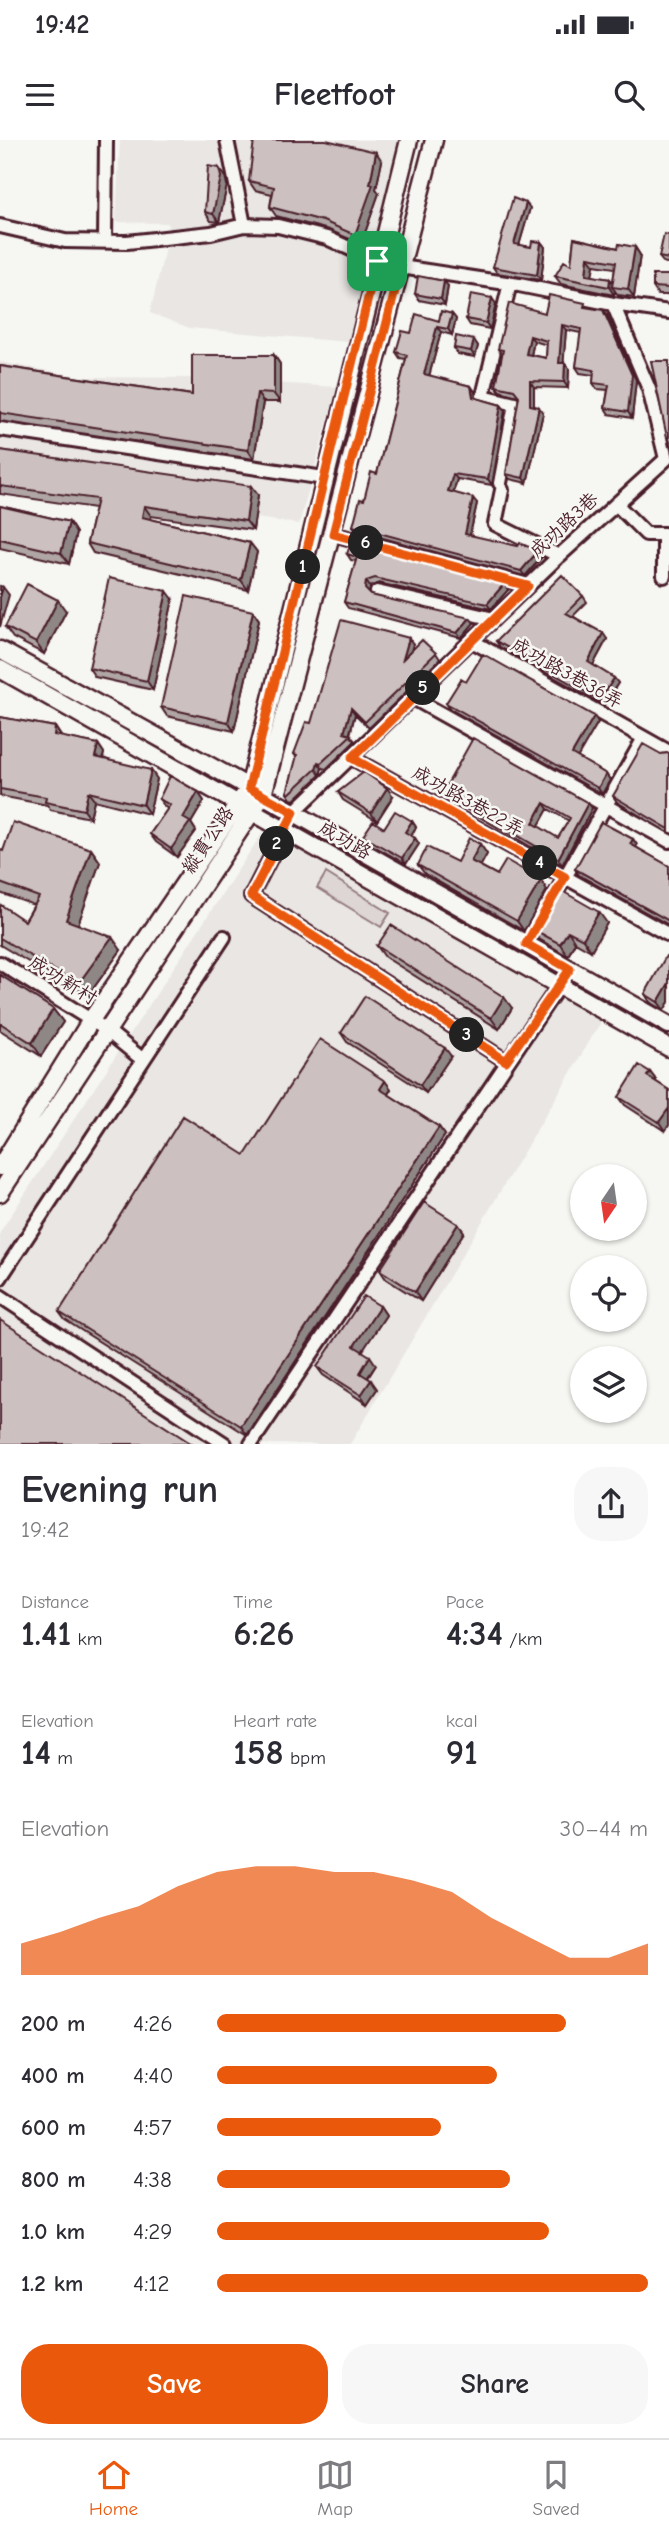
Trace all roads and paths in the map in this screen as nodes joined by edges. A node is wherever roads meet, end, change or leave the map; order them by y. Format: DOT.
graph roads {
  1 [pos="106,140"];
  2 [pos="227,140"];
  3 [pos="409,140"];
  4 [pos="434,140"];
  5 [pos="244,225"];
  6 [pos="0,226"];
  7 [pos="105,242"];
  8 [pos="377,261"];
  9 [pos="401,267"];
  10 [pos="510,283"];
  11 [pos="613,304"];
  12 [pos="669,312"];
  13 [pos="663,416"];
  14 [pos="0,429"];
  15 [pos="667,460"];
  16 [pos="324,478"];
  17 [pos="616,504"];
  18 [pos="333,534"];
  19 [pos="559,556"];
  20 [pos="664,576"];
  21 [pos="528,586"];
  22 [pos="377,592"];
  23 [pos="494,619"];
  24 [pos="471,641"];
  25 [pos="0,650"];
  26 [pos="0,669"];
  27 [pos="413,698"];
  28 [pos="644,738"];
  29 [pos="669,752"];
  30 [pos="352,758"];
  31 [pos="256,791"];
  32 [pos="604,805"];
  33 [pos="246,807"];
  34 [pos="294,812"];
  35 [pos="285,829"];
  36 [pos="669,841"];
  37 [pos="565,877"];
  38 [pos="545,911"];
  39 [pos="669,935"];
  40 [pos="224,937"];
  41 [pos="0,963"];
  42 [pos="570,969"];
  43 [pos="560,986"];
  44 [pos="91,1020"];
  45 [pos="669,1025"];
  46 [pos="105,1029"];
  47 [pos="669,1048"];
  48 [pos="143,1060"];
  49 [pos="506,1061"];
  50 [pos="2,1159"];
  51 [pos="0,1193"];
  52 [pos="0,1278"];
  53 [pos="0,1296"];
  54 [pos="225,1444"];
  55 [pos="251,1444"];
  1 -- 7 [label="street"];
  2 -- 5 [label="street"];
  3 -- 8 [label="main road, 縱貫公路"];
  4 -- 9 [label="main road, 縱貫公路"];
  5 -- 7 [label="street"];
  5 -- 8 [label="street"];
  6 -- 7 [label="street"];
  8 -- 9 [label="street"];
  8 -- 16 [label="main road, 縱貫公路"];
  9 -- 10 [label="street"];
  9 -- 18 [label="main road, 縱貫公路"];
  10 -- 11 [label="street"];
  10 -- 19 [label="street"];
  11 -- 12 [label="street"];
  11 -- 13 [label="street"];
  13 -- 15 [label="street"];
  14 -- 16 [label="street"];
  15 -- 17 [label="street, 成功路3巷"];
  16 -- 31 [label="main road, 縱貫公路"];
  17 -- 19 [label="street, 成功路3巷"];
  17 -- 20 [label="street"];
  18 -- 21 [label="street"];
  18 -- 31 [label="main road, 縱貫公路"];
  19 -- 21 [label="street, 成功路3巷"];
  21 -- 23 [label="street, 成功路3巷"];
  22 -- 23 [label="street"];
  23 -- 24 [label="street, 成功路3巷"];
  24 -- 27 [label="street, 成功路3巷"];
  24 -- 28 [label="street, 成功路3巷36弄"];
  25 -- 31 [label="main road, 成功路"];
  26 -- 33 [label="main road, 成功路"];
  27 -- 30 [label="street, 成功路3巷"];
  27 -- 32 [label="street"];
  28 -- 29 [label="street, 成功路3巷36弄"];
  28 -- 32 [label="street"];
  30 -- 34 [label="street, 成功路3巷"];
  30 -- 37 [label="street, 成功路3巷22弄"];
  31 -- 33 [label="main road, 縱貫公路"];
  31 -- 34 [label="main road, 成功路"];
  32 -- 36 [label="street"];
  32 -- 37 [label="street"];
  33 -- 35 [label="main road, 成功路"];
  33 -- 44 [label="main road, 縱貫公路"];
  33 -- 46 [label="main road, 縱貫公路"];
  34 -- 35 [label="street, 成功路3巷"];
  34 -- 42 [label="main road, 成功路"];
  35 -- 43 [label="main road, 成功路"];
  35 -- 49 [label="street, 成功路3巷"];
  37 -- 38 [label="street"];
  37 -- 39 [label="street, 成功路3巷22弄"];
  40 -- 48 [label="street"];
  41 -- 44 [label="street, 成功新村"];
  42 -- 43 [label="street"];
  42 -- 45 [label="main road, 成功路"];
  43 -- 47 [label="main road, 成功路"];
  43 -- 49 [label="street"];
  44 -- 46 [label="street, 成功新村"];
  44 -- 50 [label="main road, 縱貫公路"];
  46 -- 48 [label="street, 成功新村"];
  46 -- 51 [label="main road, 縱貫公路"];
  48 -- 52 [label="street"];
  49 -- 55 [label="street"];
  53 -- 54 [label="street"];
}
